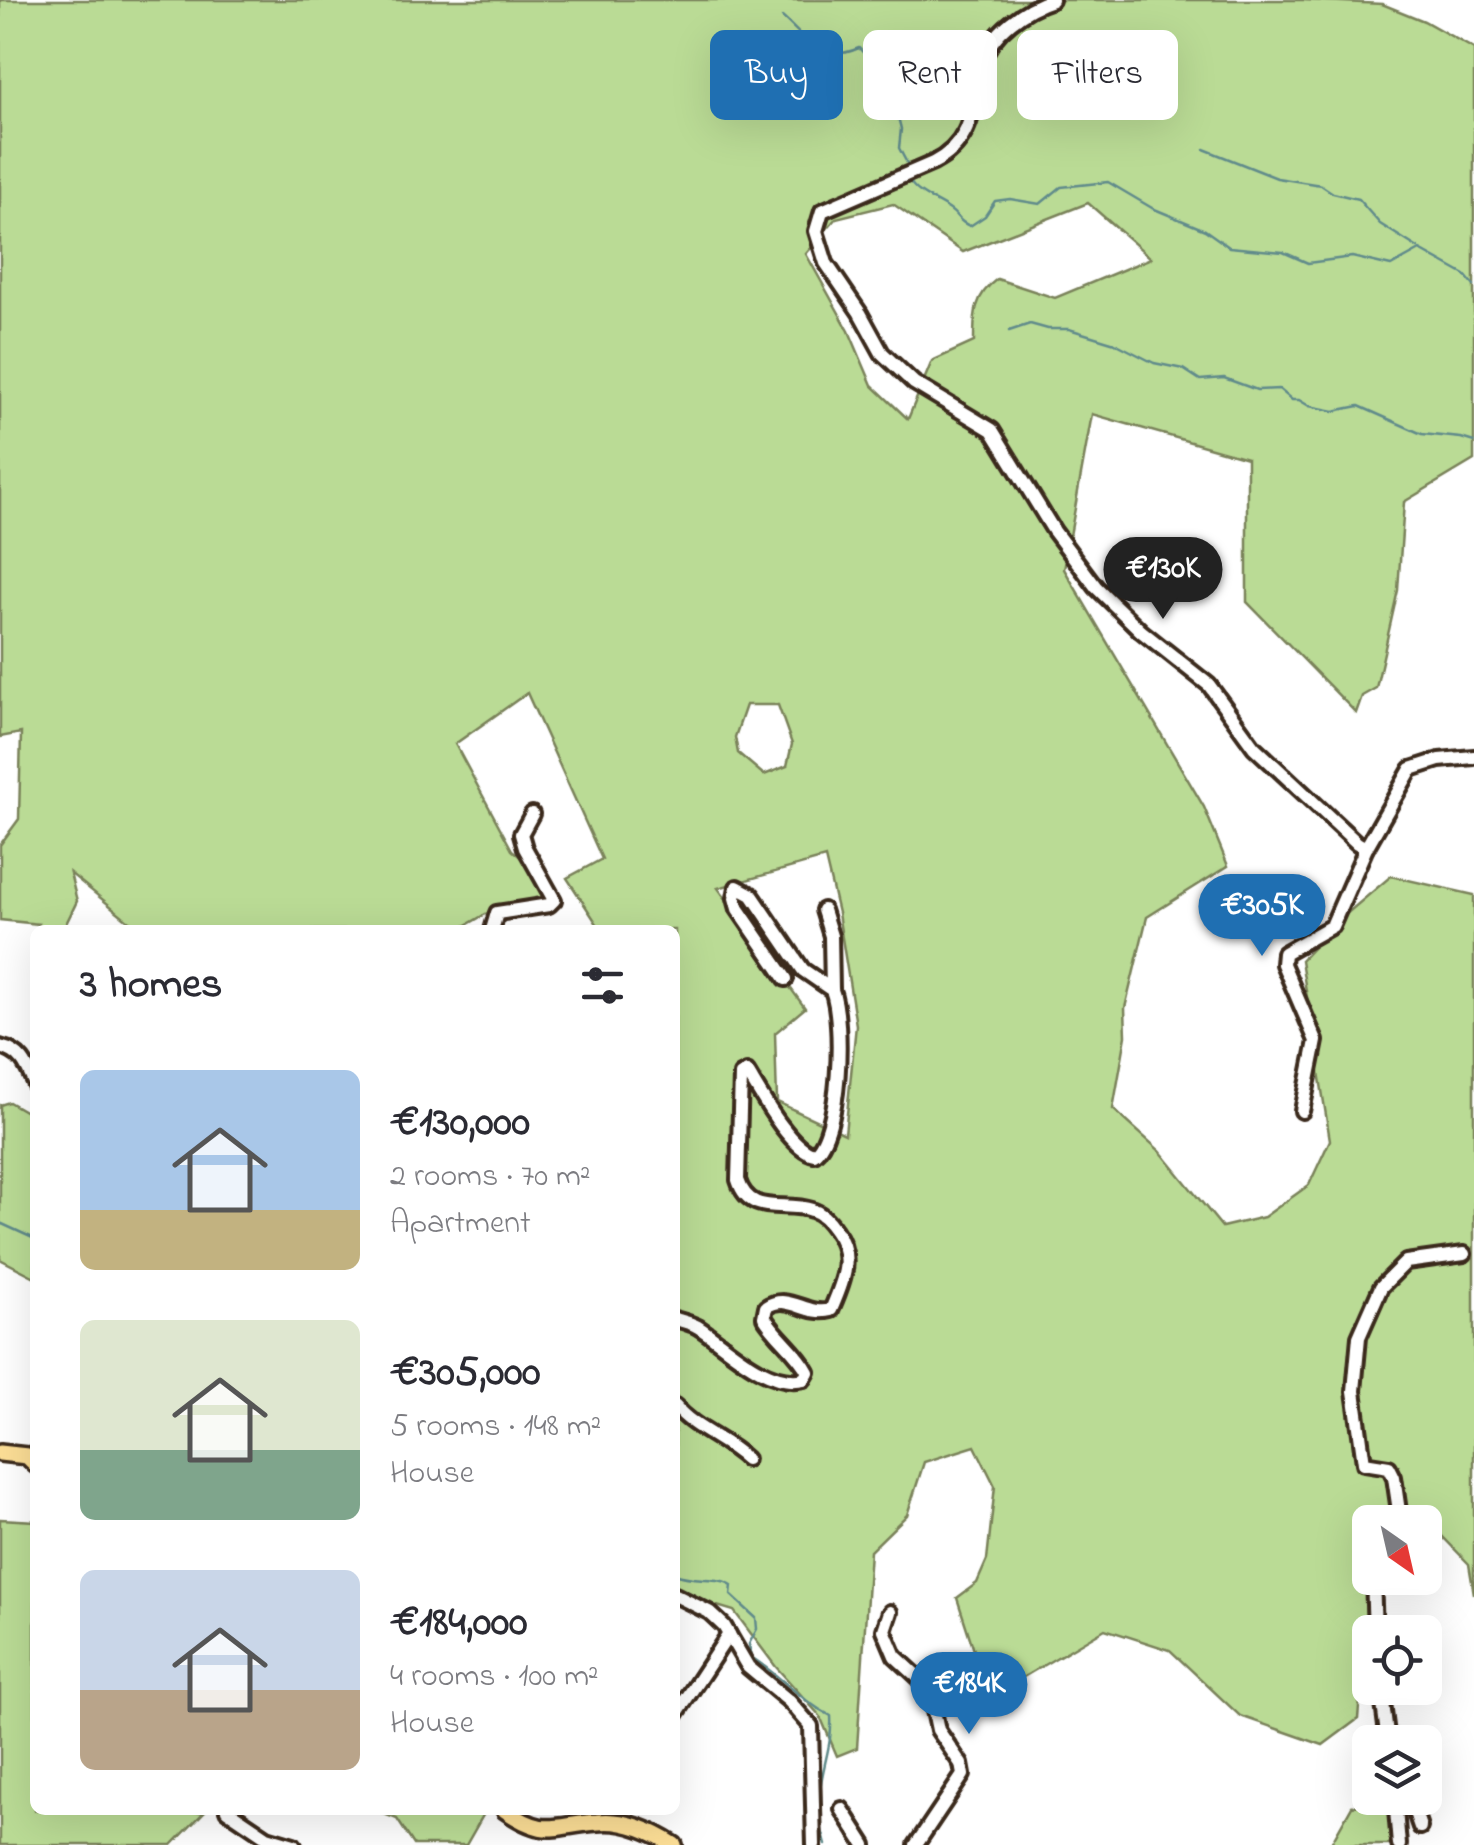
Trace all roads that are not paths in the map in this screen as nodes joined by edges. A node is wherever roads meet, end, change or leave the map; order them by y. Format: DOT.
graph roads {
  1 [pos="1052,0"];
  2 [pos="1474,757"];
  3 [pos="532,814"];
  4 [pos="1366,848"];
  5 [pos="822,910"];
  6 [pos="493,925"];
  7 [pos="786,979"];
  8 [pos="832,990"];
  9 [pos="0,1048"];
  10 [pos="30,1072"];
  11 [pos="1302,1111"];
  12 [pos="1464,1254"];
  13 [pos="680,1320"];
  14 [pos="680,1412"];
  15 [pos="0,1452"];
  16 [pos="746,1458"];
  17 [pos="30,1459"];
  18 [pos="1398,1505"];
  19 [pos="680,1598"];
  20 [pos="890,1612"];
  21 [pos="729,1634"];
  22 [pos="680,1708"];
  23 [pos="842,1809"];
  24 [pos="234,1815"];
  25 [pos="515,1815"];
  26 [pos="1396,1815"];
  27 [pos="1416,1815"];
  28 [pos="1420,1827"];
  29 [pos="294,1845"];
  30 [pos="674,1845"];
  31 [pos="814,1845"];
  32 [pos="865,1845"];
  33 [pos="916,1845"];
  34 [pos="1399,1845"];
  1 -- 4 [label="street"];
  2 -- 4 [label="street"];
  3 -- 6 [label="street"];
  4 -- 11 [label="street"];
  5 -- 8 [label="street"];
  7 -- 8 [label="street"];
  8 -- 13 [label="street"];
  9 -- 10 [label="street"];
  12 -- 18 [label="street"];
  14 -- 16 [label="street"];
  15 -- 17 [label="main road"];
  19 -- 21 [label="street"];
  20 -- 33 [label="street"];
  21 -- 22 [label="street"];
  21 -- 31 [label="street"];
  23 -- 32 [label="street"];
  24 -- 29 [label="street"];
  25 -- 30 [label="main road"];
  26 -- 34 [label="street"];
  27 -- 28 [label="street"];
}
